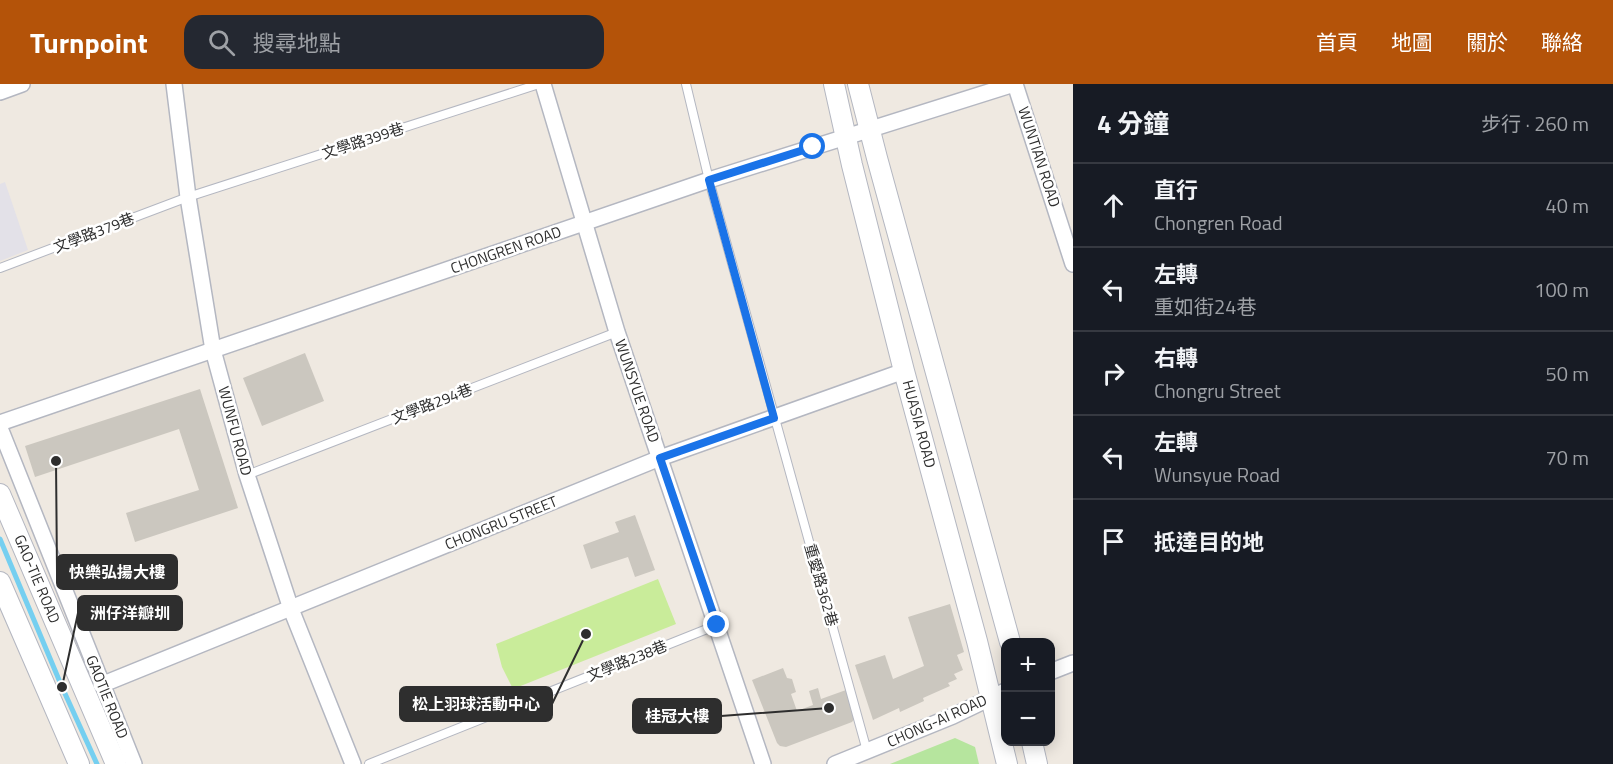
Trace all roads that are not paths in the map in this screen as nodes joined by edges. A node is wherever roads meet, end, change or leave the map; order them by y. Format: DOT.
graph roads {
  1 [pos="22,84"];
  2 [pos="174,84"];
  3 [pos="541,84"];
  4 [pos="686,84"];
  5 [pos="834,84"];
  6 [pos="858,84"];
  7 [pos="1015,84"];
  8 [pos="0,92"];
  9 [pos="871,129"];
  10 [pos="847,136"];
  11 [pos="709,180"];
  12 [pos="188,197"];
  13 [pos="584,224"];
  14 [pos="1073,264"];
  15 [pos="0,268"];
  16 [pos="617,332"];
  17 [pos="213,350"];
  18 [pos="904,371"];
  19 [pos="774,418"];
  20 [pos="0,423"];
  21 [pos="0,428"];
  22 [pos="660,458"];
  23 [pos="247,475"];
  24 [pos="0,494"];
  25 [pos="0,582"];
  26 [pos="291,609"];
  27 [pos="717,625"];
  28 [pos="1009,638"];
  29 [pos="1073,663"];
  30 [pos="1055,670"];
  31 [pos="101,685"];
  32 [pos="998,695"];
  33 [pos="1033,746"];
  34 [pos="867,751"];
  35 [pos="79,764"];
  36 [pos="116,764"];
  37 [pos="134,764"];
  38 [pos="353,764"];
  39 [pos="369,764"];
  40 [pos="763,764"];
  41 [pos="836,764"];
  42 [pos="1007,764"];
  43 [pos="1037,764"];
  1 -- 8 [label="street"];
  2 -- 12 [label="street, WUNFU ROAD"];
  3 -- 12 [label="lane, 文學路399巷"];
  3 -- 13 [label="street, WUNSYUE ROAD"];
  4 -- 11 [label="lane, 重愛路362巷"];
  5 -- 10 [label="street, HUASIA ROAD"];
  6 -- 9 [label="street, HUASIA ROAD"];
  7 -- 9 [label="street, CHONGREN ROAD"];
  7 -- 14 [label="street, WUNTIAN ROAD"];
  9 -- 10 [label="street, CHONGREN ROAD"];
  9 -- 28 [label="street, HUASIA ROAD"];
  10 -- 11 [label="street, CHONGREN ROAD"];
  10 -- 18 [label="street, HUASIA ROAD"];
  11 -- 13 [label="street, CHONGREN ROAD"];
  11 -- 19 [label="lane, 重愛路362巷"];
  12 -- 15 [label="lane, 文學路379巷"];
  12 -- 17 [label="street, WUNFU ROAD"];
  13 -- 16 [label="street, WUNSYUE ROAD"];
  13 -- 17 [label="street, CHONGREN ROAD"];
  16 -- 22 [label="street, WUNSYUE ROAD"];
  16 -- 23 [label="lane, 文學路294巷"];
  17 -- 20 [label="street, CHONGREN ROAD"];
  17 -- 23 [label="street, WUNFU ROAD"];
  18 -- 19 [label="street, CHONGRU STREET"];
  18 -- 32 [label="street, HUASIA ROAD"];
  19 -- 22 [label="street, CHONGRU STREET"];
  19 -- 34 [label="lane, 重愛路362巷"];
  21 -- 31 [label="street, GAOTIE ROAD"];
  22 -- 26 [label="street, CHONGRU STREET"];
  22 -- 27 [label="street, WUNSYUE ROAD"];
  23 -- 26 [label="street, WUNFU ROAD"];
  24 -- 36 [label="street, GAO-TIE ROAD"];
  25 -- 35 [label="street"];
  26 -- 31 [label="street, CHONGRU STREET"];
  26 -- 38 [label="street, WUNFU ROAD"];
  27 -- 39 [label="lane, 文學路238巷"];
  27 -- 40 [label="street, WUNSYUE ROAD"];
  29 -- 30 [label="street"];
  31 -- 37 [label="street, GAOTIE ROAD"];
  32 -- 34 [label="street, CHONG-AI ROAD"];
  32 -- 42 [label="street, HUASIA ROAD"];
  33 -- 43 [label="street"];
  34 -- 41 [label="street, CHONG-AI ROAD"];
}
